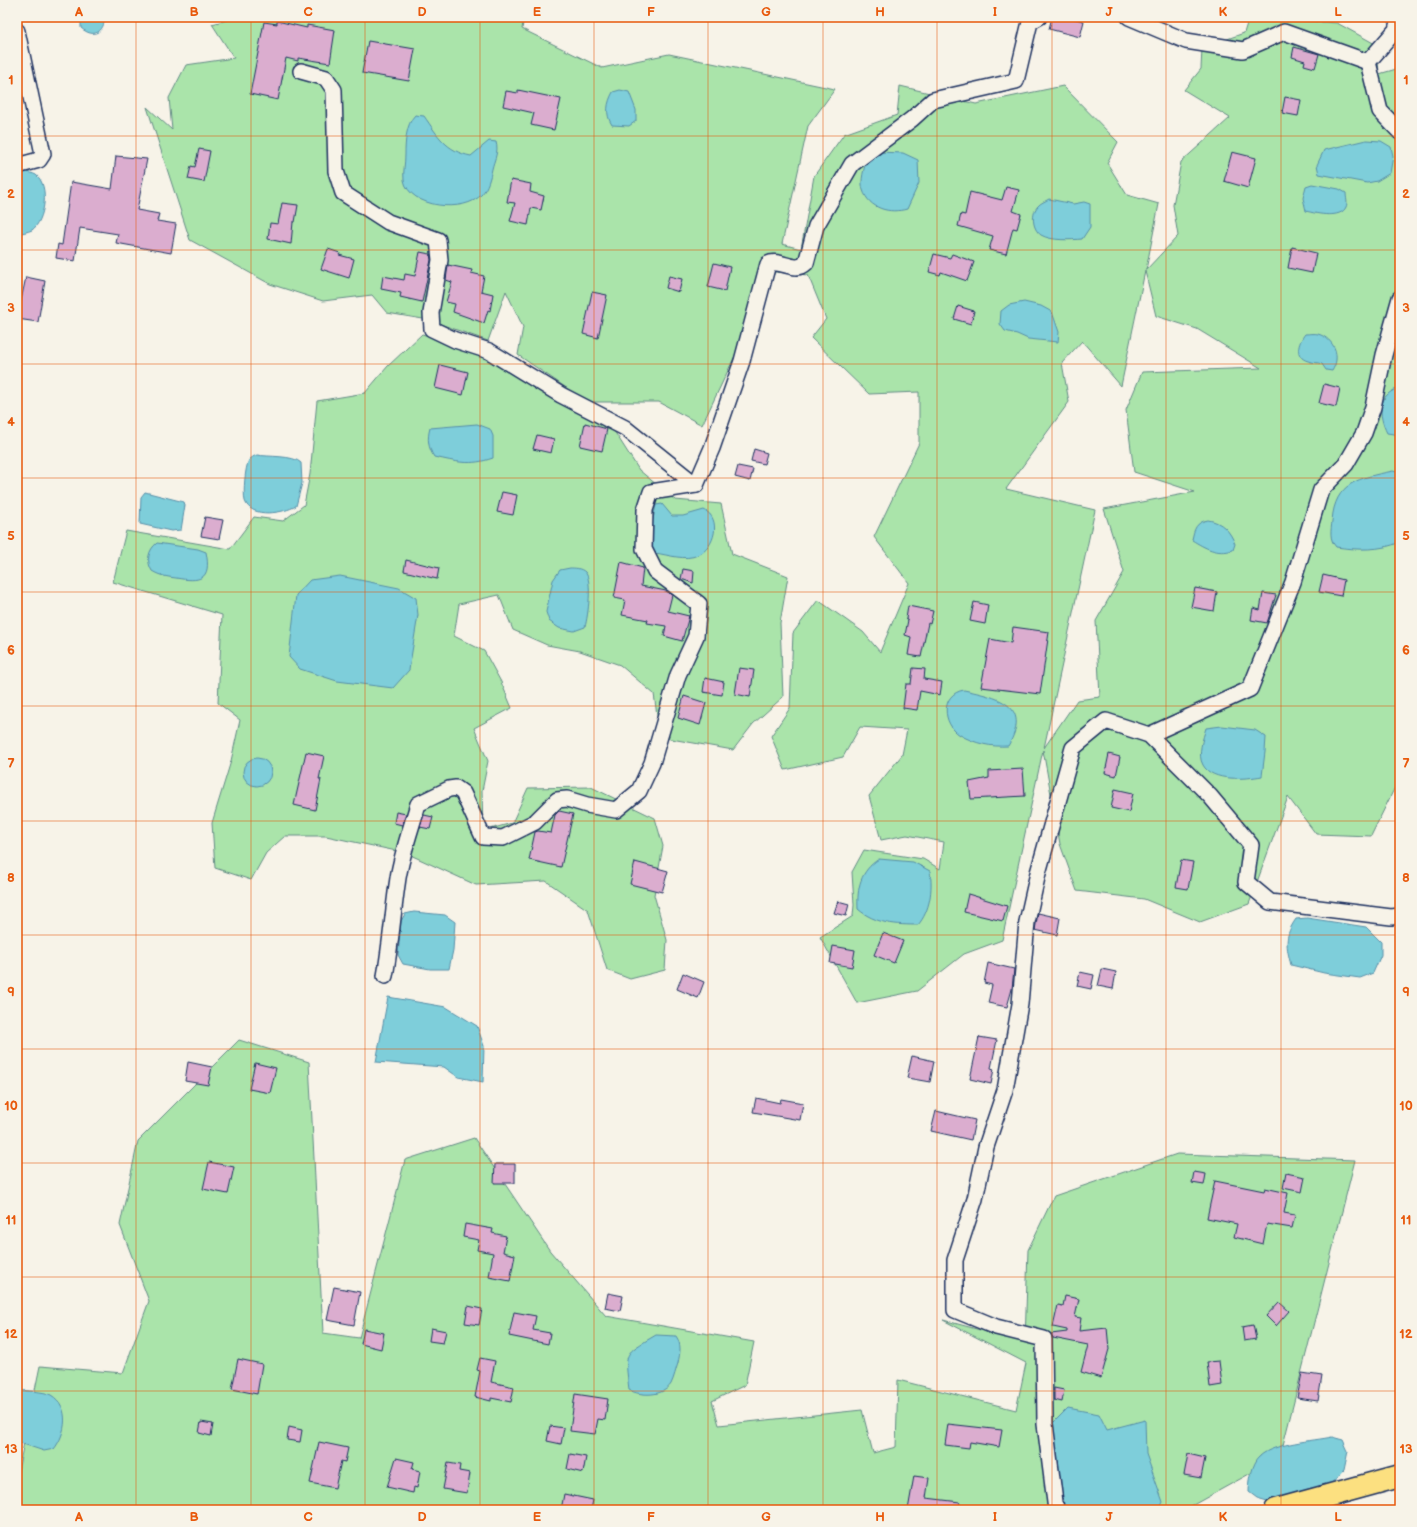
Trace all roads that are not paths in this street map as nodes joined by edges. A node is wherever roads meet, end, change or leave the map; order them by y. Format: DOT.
graph roads {
  1 [pos="1039,17"];
  2 [pos="1129,17"];
  3 [pos="1399,17"];
  4 [pos="17,31"];
  5 [pos="1368,62"];
  6 [pos="301,71"];
  7 [pos="1400,132"];
  8 [pos="17,166"];
  9 [pos="1400,298"];
  10 [pos="696,485"];
  11 [pos="1149,735"];
  12 [pos="1400,916"];
  13 [pos="385,976"];
  14 [pos="1400,1476"];
  15 [pos="1056,1510"];
  16 [pos="1276,1510"];
  1 -- 10 [label="street"];
  2 -- 5 [label="street"];
  3 -- 5 [label="street"];
  4 -- 8 [label="street"];
  5 -- 7 [label="street"];
  6 -- 10 [label="street"];
  9 -- 11 [label="street"];
  10 -- 13 [label="street"];
  11 -- 12 [label="street"];
  11 -- 15 [label="street"];
  14 -- 16 [label="highway"];
}
